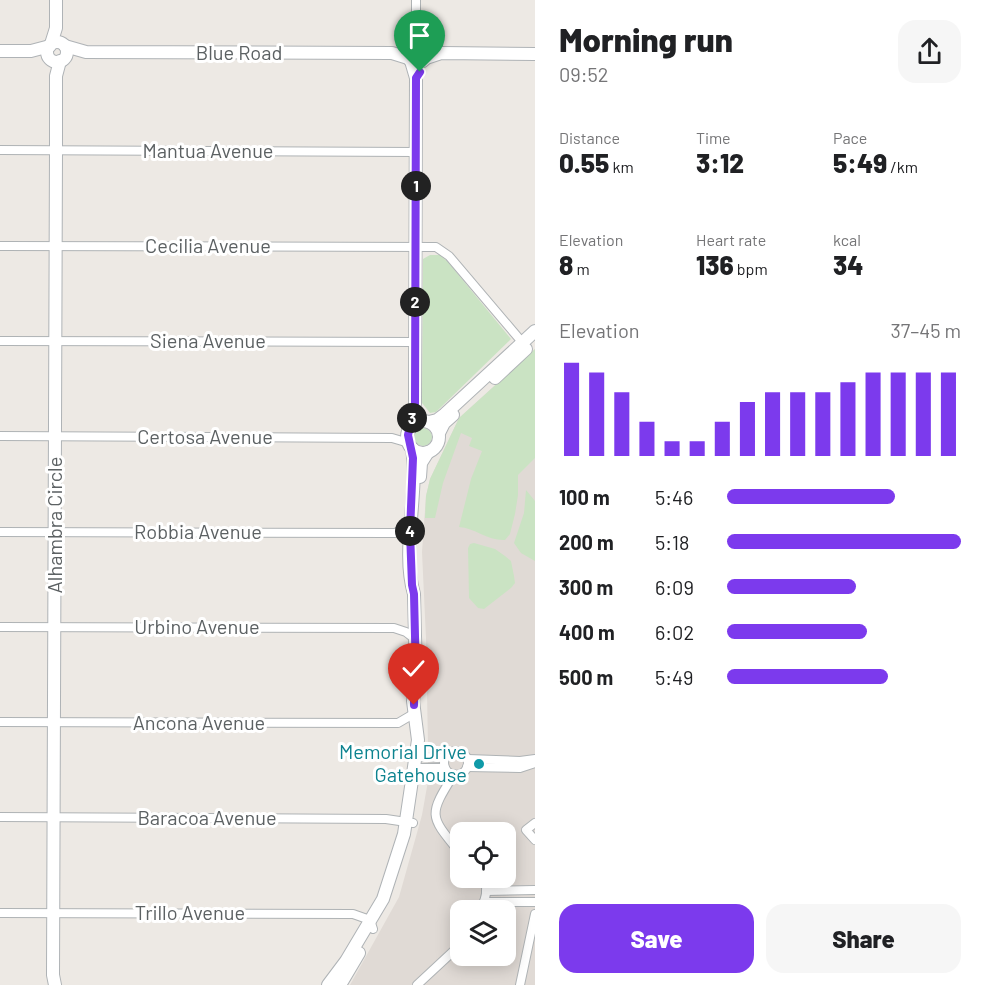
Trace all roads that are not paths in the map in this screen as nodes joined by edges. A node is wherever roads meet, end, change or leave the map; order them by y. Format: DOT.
graph roads {
  1 [pos="56,0"];
  2 [pos="416,0"];
  3 [pos="0,51"];
  4 [pos="57,52"];
  5 [pos="417,53"];
  6 [pos="535,54"];
  7 [pos="0,150"];
  8 [pos="56,151"];
  9 [pos="416,152"];
  10 [pos="0,246"];
  11 [pos="56,246"];
  12 [pos="416,247"];
  13 [pos="535,331"];
  14 [pos="0,340"];
  15 [pos="55,341"];
  16 [pos="529,341"];
  17 [pos="415,342"];
  18 [pos="415,404"];
  19 [pos="426,421"];
  20 [pos="410,429"];
  21 [pos="439,433"];
  22 [pos="0,436"];
  23 [pos="54,437"];
  24 [pos="410,445"];
  25 [pos="428,452"];
  26 [pos="412,528"];
  27 [pos="0,531"];
  28 [pos="54,532"];
  29 [pos="414,615"];
  30 [pos="0,627"];
  31 [pos="55,627"];
  32 [pos="394,628"];
  33 [pos="415,639"];
  34 [pos="416,678"];
  35 [pos="415,713"];
  36 [pos="0,722"];
  37 [pos="54,722"];
  38 [pos="399,723"];
  39 [pos="418,736"];
  40 [pos="445,758"];
  41 [pos="535,761"];
  42 [pos="419,762"];
  43 [pos="467,763"];
  44 [pos="449,771"];
  45 [pos="0,817"];
  46 [pos="54,817"];
  47 [pos="410,823"];
  48 [pos="535,823"];
  49 [pos="535,840"];
  50 [pos="450,841"];
  51 [pos="486,888"];
  52 [pos="535,890"];
  53 [pos="486,891"];
  54 [pos="484,900"];
  55 [pos="535,902"];
  56 [pos="516,903"];
  57 [pos="0,913"];
  58 [pos="53,913"];
  59 [pos="535,914"];
  60 [pos="371,924"];
  61 [pos="450,954"];
  62 [pos="53,982"];
  63 [pos="328,985"];
  64 [pos="340,985"];
  65 [pos="417,985"];
  66 [pos="520,985"];
  1 -- 4 [label="street, Alhambra Circle"];
  2 -- 5 [label="street"];
  3 -- 4 [label="street, Blue Road"];
  4 -- 5 [label="street, Blue Road"];
  4 -- 8 [label="street, Alhambra Circle"];
  5 -- 6 [label="street, Blue Road"];
  5 -- 9 [label="street"];
  7 -- 8 [label="street, Mantua Avenue"];
  8 -- 9 [label="street, Mantua Avenue"];
  8 -- 11 [label="street, Alhambra Circle"];
  9 -- 12 [label="street"];
  10 -- 11 [label="street, Cecilia Avenue"];
  11 -- 12 [label="street, Cecilia Avenue"];
  11 -- 15 [label="street, Alhambra Circle"];
  12 -- 16 [label="street, Cecilia Avenue"];
  12 -- 17 [label="street"];
  13 -- 16 [label="street"];
  14 -- 15 [label="street, Siena Avenue"];
  15 -- 17 [label="street, Siena Avenue"];
  15 -- 23 [label="street, Alhambra Circle"];
  16 -- 19 [label="street"];
  16 -- 21 [label="street"];
  17 -- 18 [label="street"];
  18 -- 19 [label="street"];
  18 -- 20 [label="street"];
  19 -- 20 [label="street"];
  19 -- 21 [label="street"];
  20 -- 24 [label="street"];
  21 -- 25 [label="street"];
  22 -- 23 [label="street, Certosa Avenue"];
  23 -- 24 [label="street, Certosa Avenue"];
  23 -- 28 [label="street, Alhambra Circle"];
  24 -- 25 [label="street"];
  24 -- 26 [label="street"];
  25 -- 26 [label="street"];
  26 -- 28 [label="street, Robbia Avenue"];
  26 -- 29 [label="street"];
  27 -- 28 [label="street, Robbia Avenue"];
  28 -- 31 [label="street, Alhambra Circle"];
  29 -- 32 [label="street"];
  29 -- 33 [label="street"];
  30 -- 31 [label="street, Urbino Avenue"];
  31 -- 32 [label="street, Urbino Avenue"];
  31 -- 37 [label="street, Alhambra Circle"];
  32 -- 33 [label="street, Urbino Avenue"];
  33 -- 34 [label="street"];
  34 -- 35 [label="street"];
  34 -- 42 [label="street"];
  35 -- 38 [label="street"];
  35 -- 39 [label="street"];
  36 -- 37 [label="street, Ancona Avenue"];
  37 -- 38 [label="street, Ancona Avenue"];
  37 -- 46 [label="street, Alhambra Circle"];
  38 -- 39 [label="street"];
  39 -- 42 [label="street"];
  40 -- 42 [label="street"];
  40 -- 43 [label="street"];
  40 -- 44 [label="street"];
  41 -- 43 [label="street"];
  42 -- 44 [label="street"];
  42 -- 47 [label="street"];
  43 -- 44 [label="street"];
  44 -- 50 [label="street"];
  45 -- 46 [label="street, Baracoa Avenue"];
  46 -- 47 [label="street, Baracoa Avenue"];
  46 -- 58 [label="street, Alhambra Circle"];
  47 -- 60 [label="street"];
  48 -- 49 [label="street"];
  51 -- 53 [label="street"];
  52 -- 53 [label="street"];
  53 -- 54 [label="street"];
  55 -- 56 [label="street"];
  57 -- 58 [label="street, Trillo Avenue"];
  58 -- 60 [label="street, Trillo Avenue"];
  58 -- 62 [label="street, Alhambra Circle"];
  59 -- 66 [label="street"];
  60 -- 63 [label="street"];
  60 -- 64 [label="street"];
  61 -- 65 [label="street"];
}
